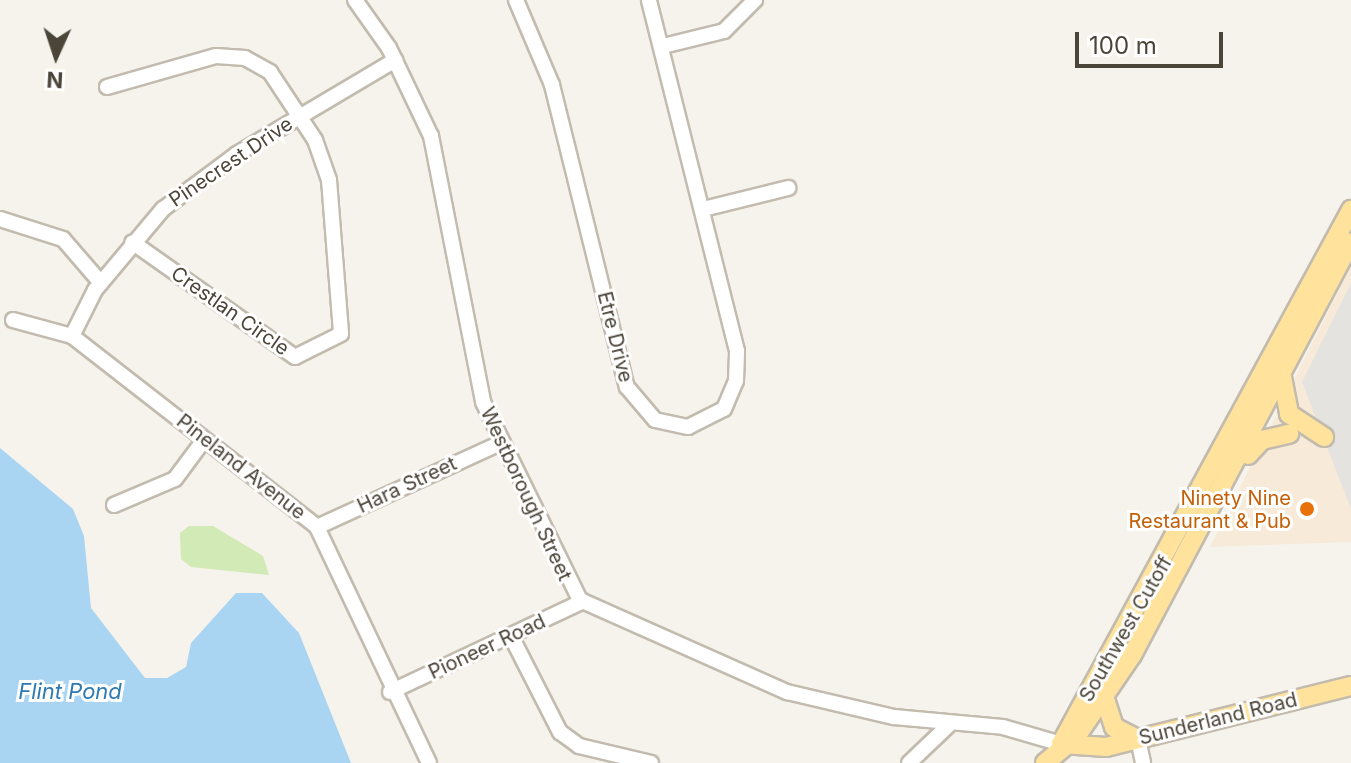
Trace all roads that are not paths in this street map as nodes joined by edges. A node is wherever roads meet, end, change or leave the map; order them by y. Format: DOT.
graph roads {
  1 [pos="355,0"];
  2 [pos="516,0"];
  3 [pos="649,0"];
  4 [pos="755,0"];
  5 [pos="663,46"];
  6 [pos="395,60"];
  7 [pos="107,87"];
  8 [pos="299,115"];
  9 [pos="788,188"];
  10 [pos="703,209"];
  11 [pos="1351,210"];
  12 [pos="0,219"];
  13 [pos="132,242"];
  14 [pos="1351,242"];
  15 [pos="101,283"];
  16 [pos="13,320"];
  17 [pos="72,336"];
  18 [pos="1282,375"];
  19 [pos="1289,434"];
  20 [pos="1324,437"];
  21 [pos="204,440"];
  22 [pos="498,444"];
  23 [pos="114,505"];
  24 [pos="1214,507"];
  25 [pos="317,527"];
  26 [pos="583,601"];
  27 [pos="511,636"];
  28 [pos="1351,686"];
  29 [pos="390,692"];
  30 [pos="1104,696"];
  31 [pos="951,723"];
  32 [pos="1138,739"];
  33 [pos="1061,744"];
  34 [pos="1106,747"];
  35 [pos="429,763"];
  36 [pos="651,763"];
  37 [pos="909,763"];
  38 [pos="1045,763"];
  39 [pos="1076,763"];
  40 [pos="1143,763"];
  1 -- 6 [label="street, Westborough Street"];
  2 -- 10 [label="street, Etre Drive"];
  3 -- 5 [label="street, Etre Drive"];
  4 -- 5 [label="street"];
  5 -- 10 [label="street, Etre Drive"];
  6 -- 8 [label="street, Pinecrest Drive"];
  6 -- 22 [label="street, Westborough Street"];
  7 -- 8 [label="street"];
  8 -- 13 [label="street, Pinecrest Drive"];
  8 -- 13 [label="street, Crestlan Circle"];
  9 -- 10 [label="street"];
  11 -- 33 [label="main road, Southwest Cutoff"];
  12 -- 15 [label="street"];
  13 -- 15 [label="street, Pinecrest Drive"];
  14 -- 18 [label="main road, Southwest Cutoff"];
  15 -- 17 [label="street, Pinecrest Drive"];
  16 -- 17 [label="street"];
  17 -- 21 [label="street, Pineland Avenue"];
  18 -- 20 [label="main road"];
  18 -- 24 [label="main road, Southwest Cutoff"];
  19 -- 24 [label="main road"];
  21 -- 23 [label="street"];
  21 -- 25 [label="street, Pineland Avenue"];
  22 -- 25 [label="street, Hara Street"];
  22 -- 26 [label="street, Westborough Street"];
  24 -- 30 [label="main road, Southwest Cutoff"];
  25 -- 29 [label="street, Pineland Avenue"];
  26 -- 27 [label="street, Pioneer Road"];
  26 -- 31 [label="street, Westborough Street"];
  27 -- 29 [label="street, Pioneer Road"];
  27 -- 36 [label="street"];
  28 -- 32 [label="main road, Sunderland Road"];
  29 -- 35 [label="street, Pineland Avenue"];
  30 -- 32 [label="main road"];
  30 -- 33 [label="main road, Southwest Cutoff"];
  31 -- 33 [label="street, Westborough Street"];
  31 -- 37 [label="street"];
  32 -- 34 [label="main road, Sunderland Road"];
  32 -- 40 [label="street"];
  33 -- 34 [label="main road, Sunderland Road"];
  33 -- 38 [label="main road"];
  34 -- 39 [label="main road"];
}
